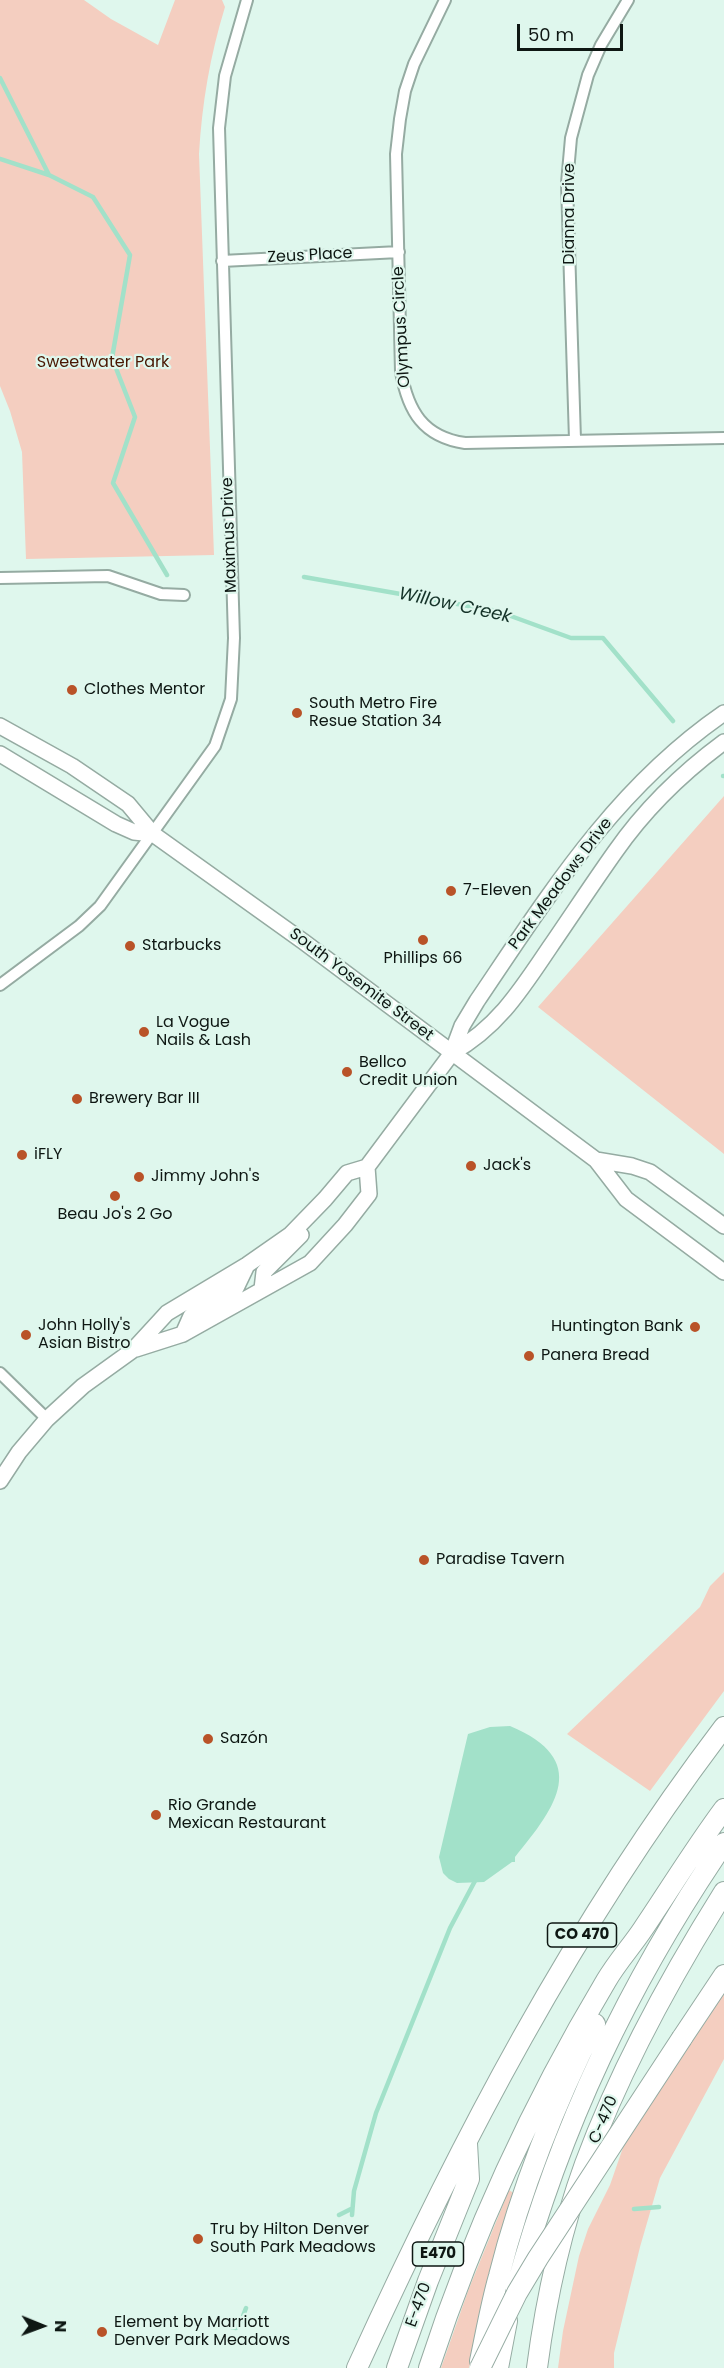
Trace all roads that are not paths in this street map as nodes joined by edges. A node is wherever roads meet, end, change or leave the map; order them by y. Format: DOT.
graph roads {
  1 [pos="248,0"];
  2 [pos="445,0"];
  3 [pos="628,0"];
  4 [pos="399,252"];
  5 [pos="222,261"];
  6 [pos="724,438"];
  7 [pos="575,440"];
  8 [pos="0,578"];
  9 [pos="184,595"];
  10 [pos="724,712"];
  11 [pos="0,726"];
  12 [pos="724,742"];
  13 [pos="0,754"];
  14 [pos="153,834"];
  15 [pos="0,985"];
  16 [pos="452,1053"];
  17 [pos="596,1160"];
  18 [pos="367,1167"];
  19 [pos="343,1178"];
  20 [pos="724,1226"];
  21 [pos="247,1265"];
  22 [pos="724,1272"];
  23 [pos="262,1289"];
  24 [pos="183,1334"];
  25 [pos="133,1350"];
  26 [pos="0,1373"];
  27 [pos="47,1419"];
  28 [pos="0,1481"];
  29 [pos="724,1727"];
  30 [pos="724,1809"];
  31 [pos="724,1843"];
  32 [pos="724,1892"];
  33 [pos="642,1930"];
  34 [pos="724,1975"];
  35 [pos="467,2140"];
  36 [pos="357,2368"];
  37 [pos="397,2368"];
  38 [pos="429,2368"];
  39 [pos="479,2368"];
  40 [pos="498,2368"];
  41 [pos="537,2368"];
  1 -- 5 [label="street, Maximus Drive"];
  2 -- 4 [label="street, Olympus Circle"];
  3 -- 7 [label="street, Dianna Drive"];
  4 -- 5 [label="street, Zeus Place"];
  4 -- 7 [label="street, Olympus Circle"];
  5 -- 14 [label="street, Maximus Drive"];
  6 -- 7 [label="street, Olympus Circle"];
  8 -- 9 [label="street"];
  10 -- 16 [label="main road, Park Meadows Drive"];
  11 -- 14 [label="main road, South Yosemite Street"];
  12 -- 16 [label="main road, Park Meadows Drive"];
  13 -- 14 [label="main road, South Yosemite Street"];
  14 -- 15 [label="street, Maximus Drive"];
  14 -- 16 [label="main road, South Yosemite Street"];
  16 -- 17 [label="main road, South Yosemite Street"];
  16 -- 18 [label="main road, Park Meadows Drive"];
  17 -- 20 [label="main road, South Yosemite Street"];
  17 -- 22 [label="main road, South Yosemite Street"];
  18 -- 19 [label="main road, Park Meadows Drive"];
  18 -- 23 [label="main road, Park Meadows Drive"];
  19 -- 21 [label="main road, Park Meadows Drive"];
  19 -- 23 [label="main road"];
  21 -- 24 [label="main road"];
  21 -- 25 [label="main road, Park Meadows Drive"];
  23 -- 24 [label="main road, Park Meadows Drive"];
  24 -- 25 [label="main road, Park Meadows Drive"];
  25 -- 27 [label="main road, Park Meadows Drive"];
  26 -- 27 [label="street"];
  27 -- 28 [label="main road, Park Meadows Drive"];
  29 -- 35 [label="highway, CO 470"];
  30 -- 33 [label="highway"];
  31 -- 40 [label="highway"];
  32 -- 41 [label="highway, C-470"];
  33 -- 38 [label="highway"];
  33 -- 39 [label="highway"];
  34 -- 39 [label="highway, bridge"];
  35 -- 36 [label="highway"];
  35 -- 37 [label="highway, E-470 / E470"];
}
